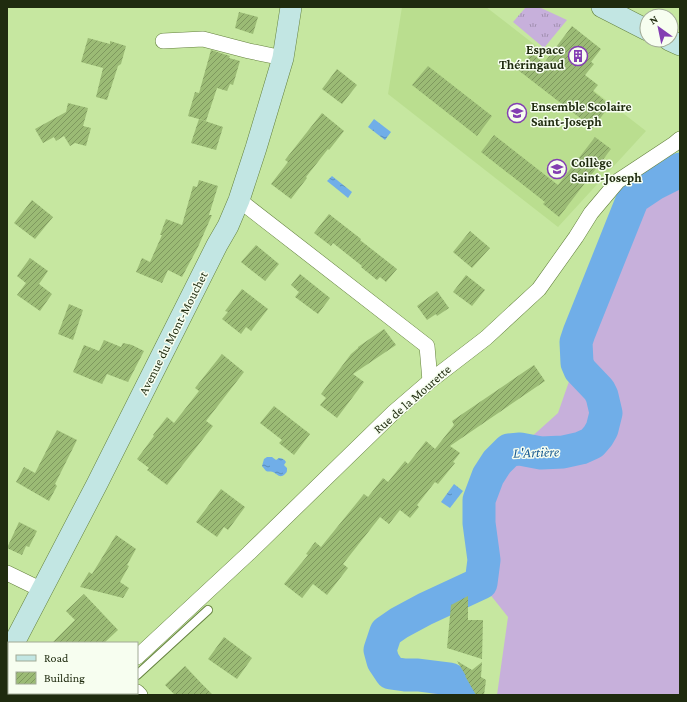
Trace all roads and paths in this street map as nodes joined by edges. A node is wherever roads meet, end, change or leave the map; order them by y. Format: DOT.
graph roads {
  1 [pos="291,7"];
  2 [pos="602,7"];
  3 [pos="639,26"];
  4 [pos="164,41"];
  5 [pos="283,58"];
  6 [pos="680,139"];
  7 [pos="239,200"];
  8 [pos="430,381"];
  9 [pos="7,573"];
  10 [pos="42,590"];
  11 [pos="208,610"];
  12 [pos="15,642"];
  13 [pos="138,656"];
  14 [pos="138,675"];
  1 -- 5 [label="main road, Avenue du Mont-Mouchet"];
  2 -- 3 [label="main road"];
  4 -- 5 [label="street"];
  5 -- 7 [label="main road, Avenue du Mont-Mouchet"];
  6 -- 8 [label="street, Rue de la Mourette"];
  7 -- 8 [label="street"];
  7 -- 10 [label="main road, Avenue du Mont-Mouchet"];
  8 -- 13 [label="street, Rue de la Mourette"];
  9 -- 10 [label="street"];
  10 -- 12 [label="main road, Avenue du Mont-Mouchet"];
  11 -- 14 [label="lane"];
}
